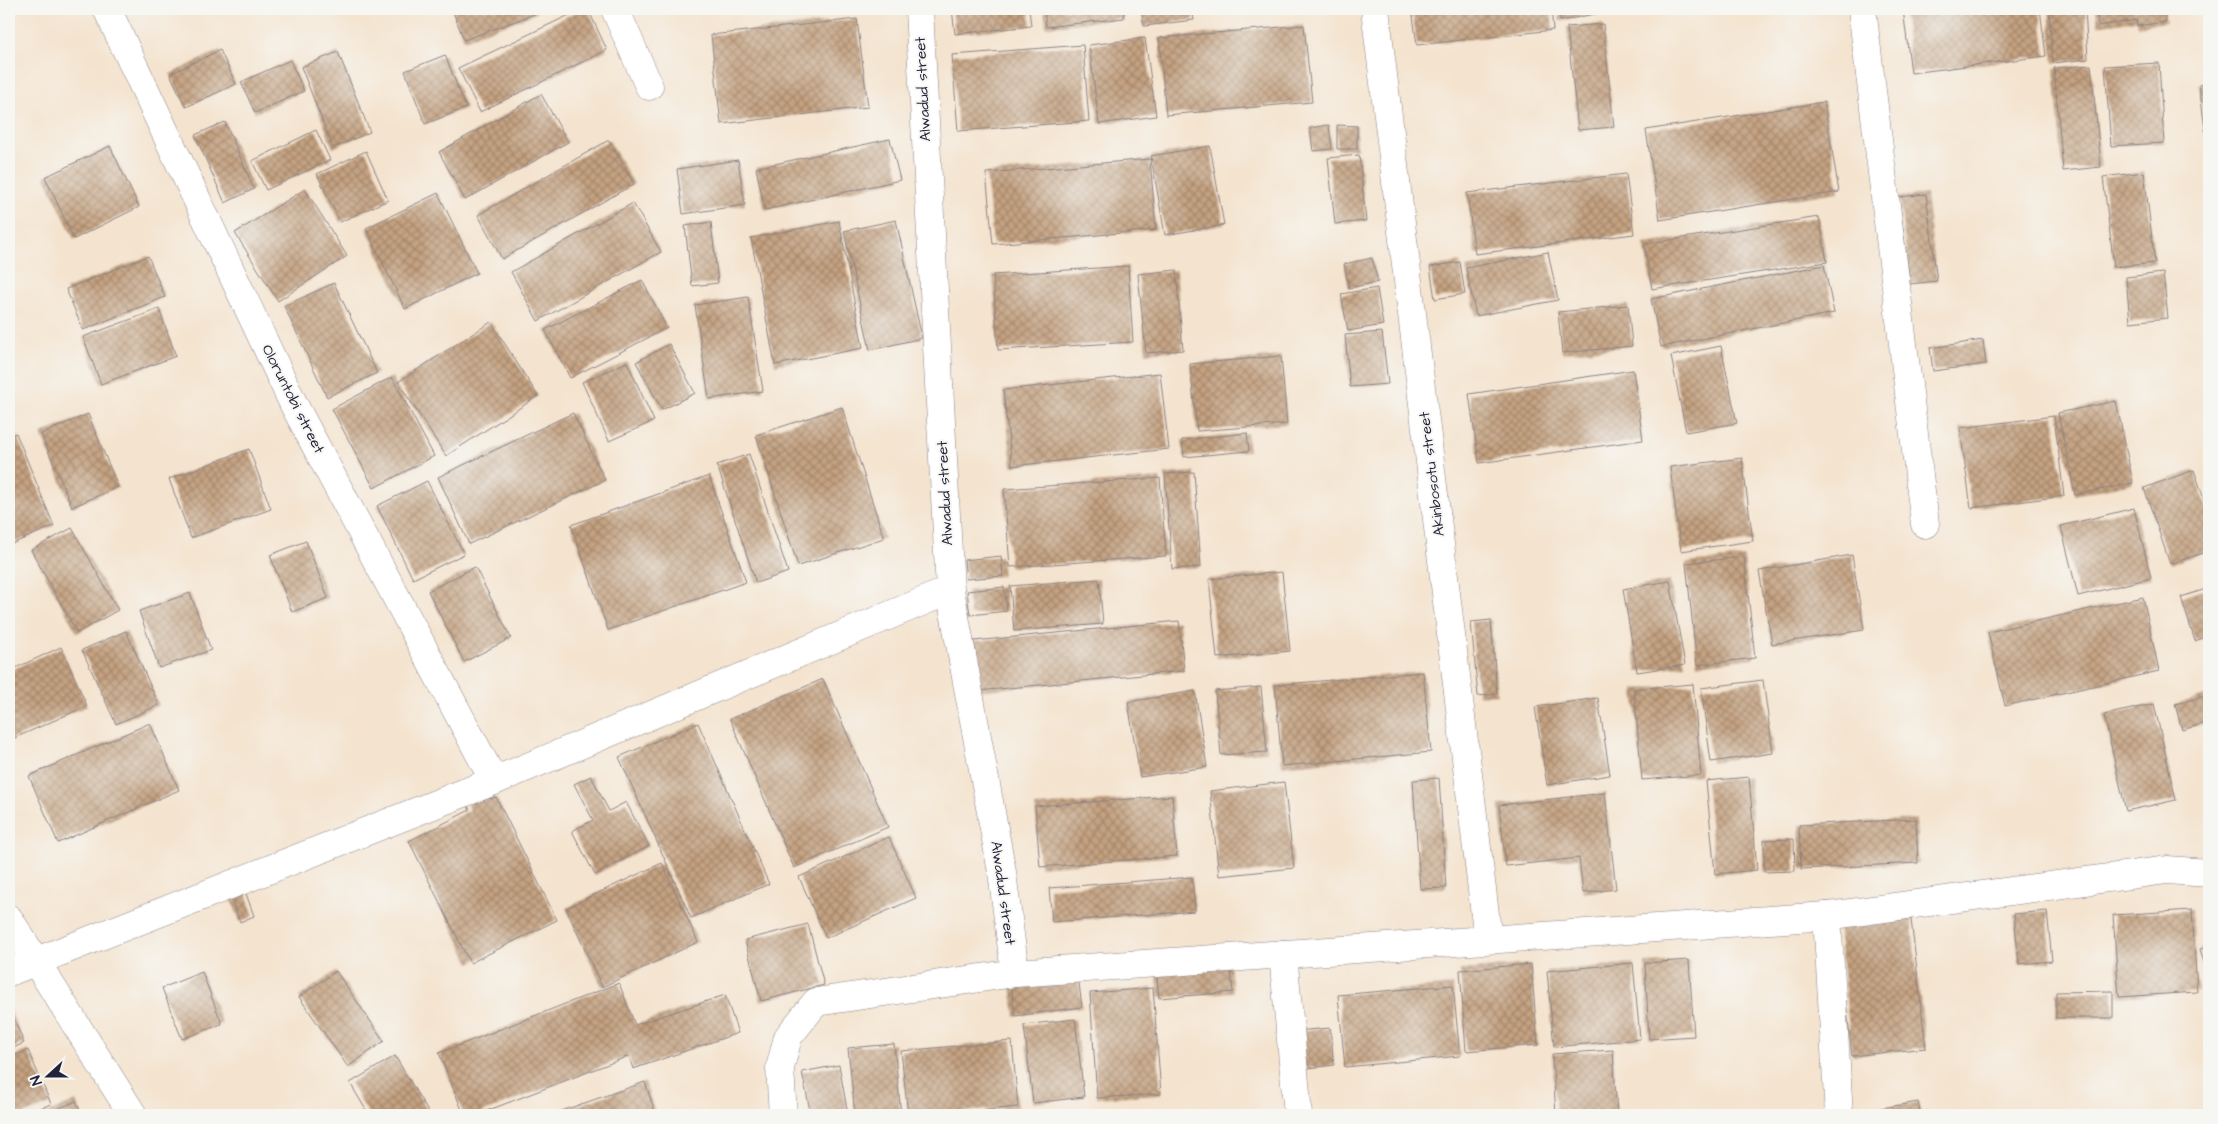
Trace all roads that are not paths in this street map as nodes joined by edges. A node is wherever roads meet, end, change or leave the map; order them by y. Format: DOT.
graph roads {
  1 [pos="107,9"];
  2 [pos="615,9"];
  3 [pos="919,9"];
  4 [pos="1376,9"];
  5 [pos="1862,9"];
  6 [pos="649,86"];
  7 [pos="1925,524"];
  8 [pos="950,590"];
  9 [pos="494,782"];
  10 [pos="2209,872"];
  11 [pos="1827,916"];
  12 [pos="9,919"];
  13 [pos="1488,939"];
  14 [pos="1283,954"];
  15 [pos="34,962"];
  16 [pos="9,972"];
  17 [pos="1015,973"];
  18 [pos="133,1115"];
  19 [pos="783,1115"];
  20 [pos="1298,1115"];
  21 [pos="1839,1115"];
  1 -- 9 [label="street, Oloruntobi street"];
  2 -- 6 [label="street"];
  3 -- 8 [label="street, Alwadud street"];
  4 -- 13 [label="street, Akinbosotu street"];
  5 -- 7 [label="street"];
  8 -- 9 [label="street"];
  8 -- 17 [label="street, Alwadud street"];
  9 -- 15 [label="street"];
  10 -- 11 [label="street"];
  11 -- 13 [label="street"];
  11 -- 21 [label="street"];
  12 -- 15 [label="street"];
  13 -- 14 [label="street"];
  14 -- 17 [label="street"];
  14 -- 20 [label="street"];
  15 -- 16 [label="street"];
  15 -- 18 [label="street"];
  17 -- 19 [label="street"];
}
